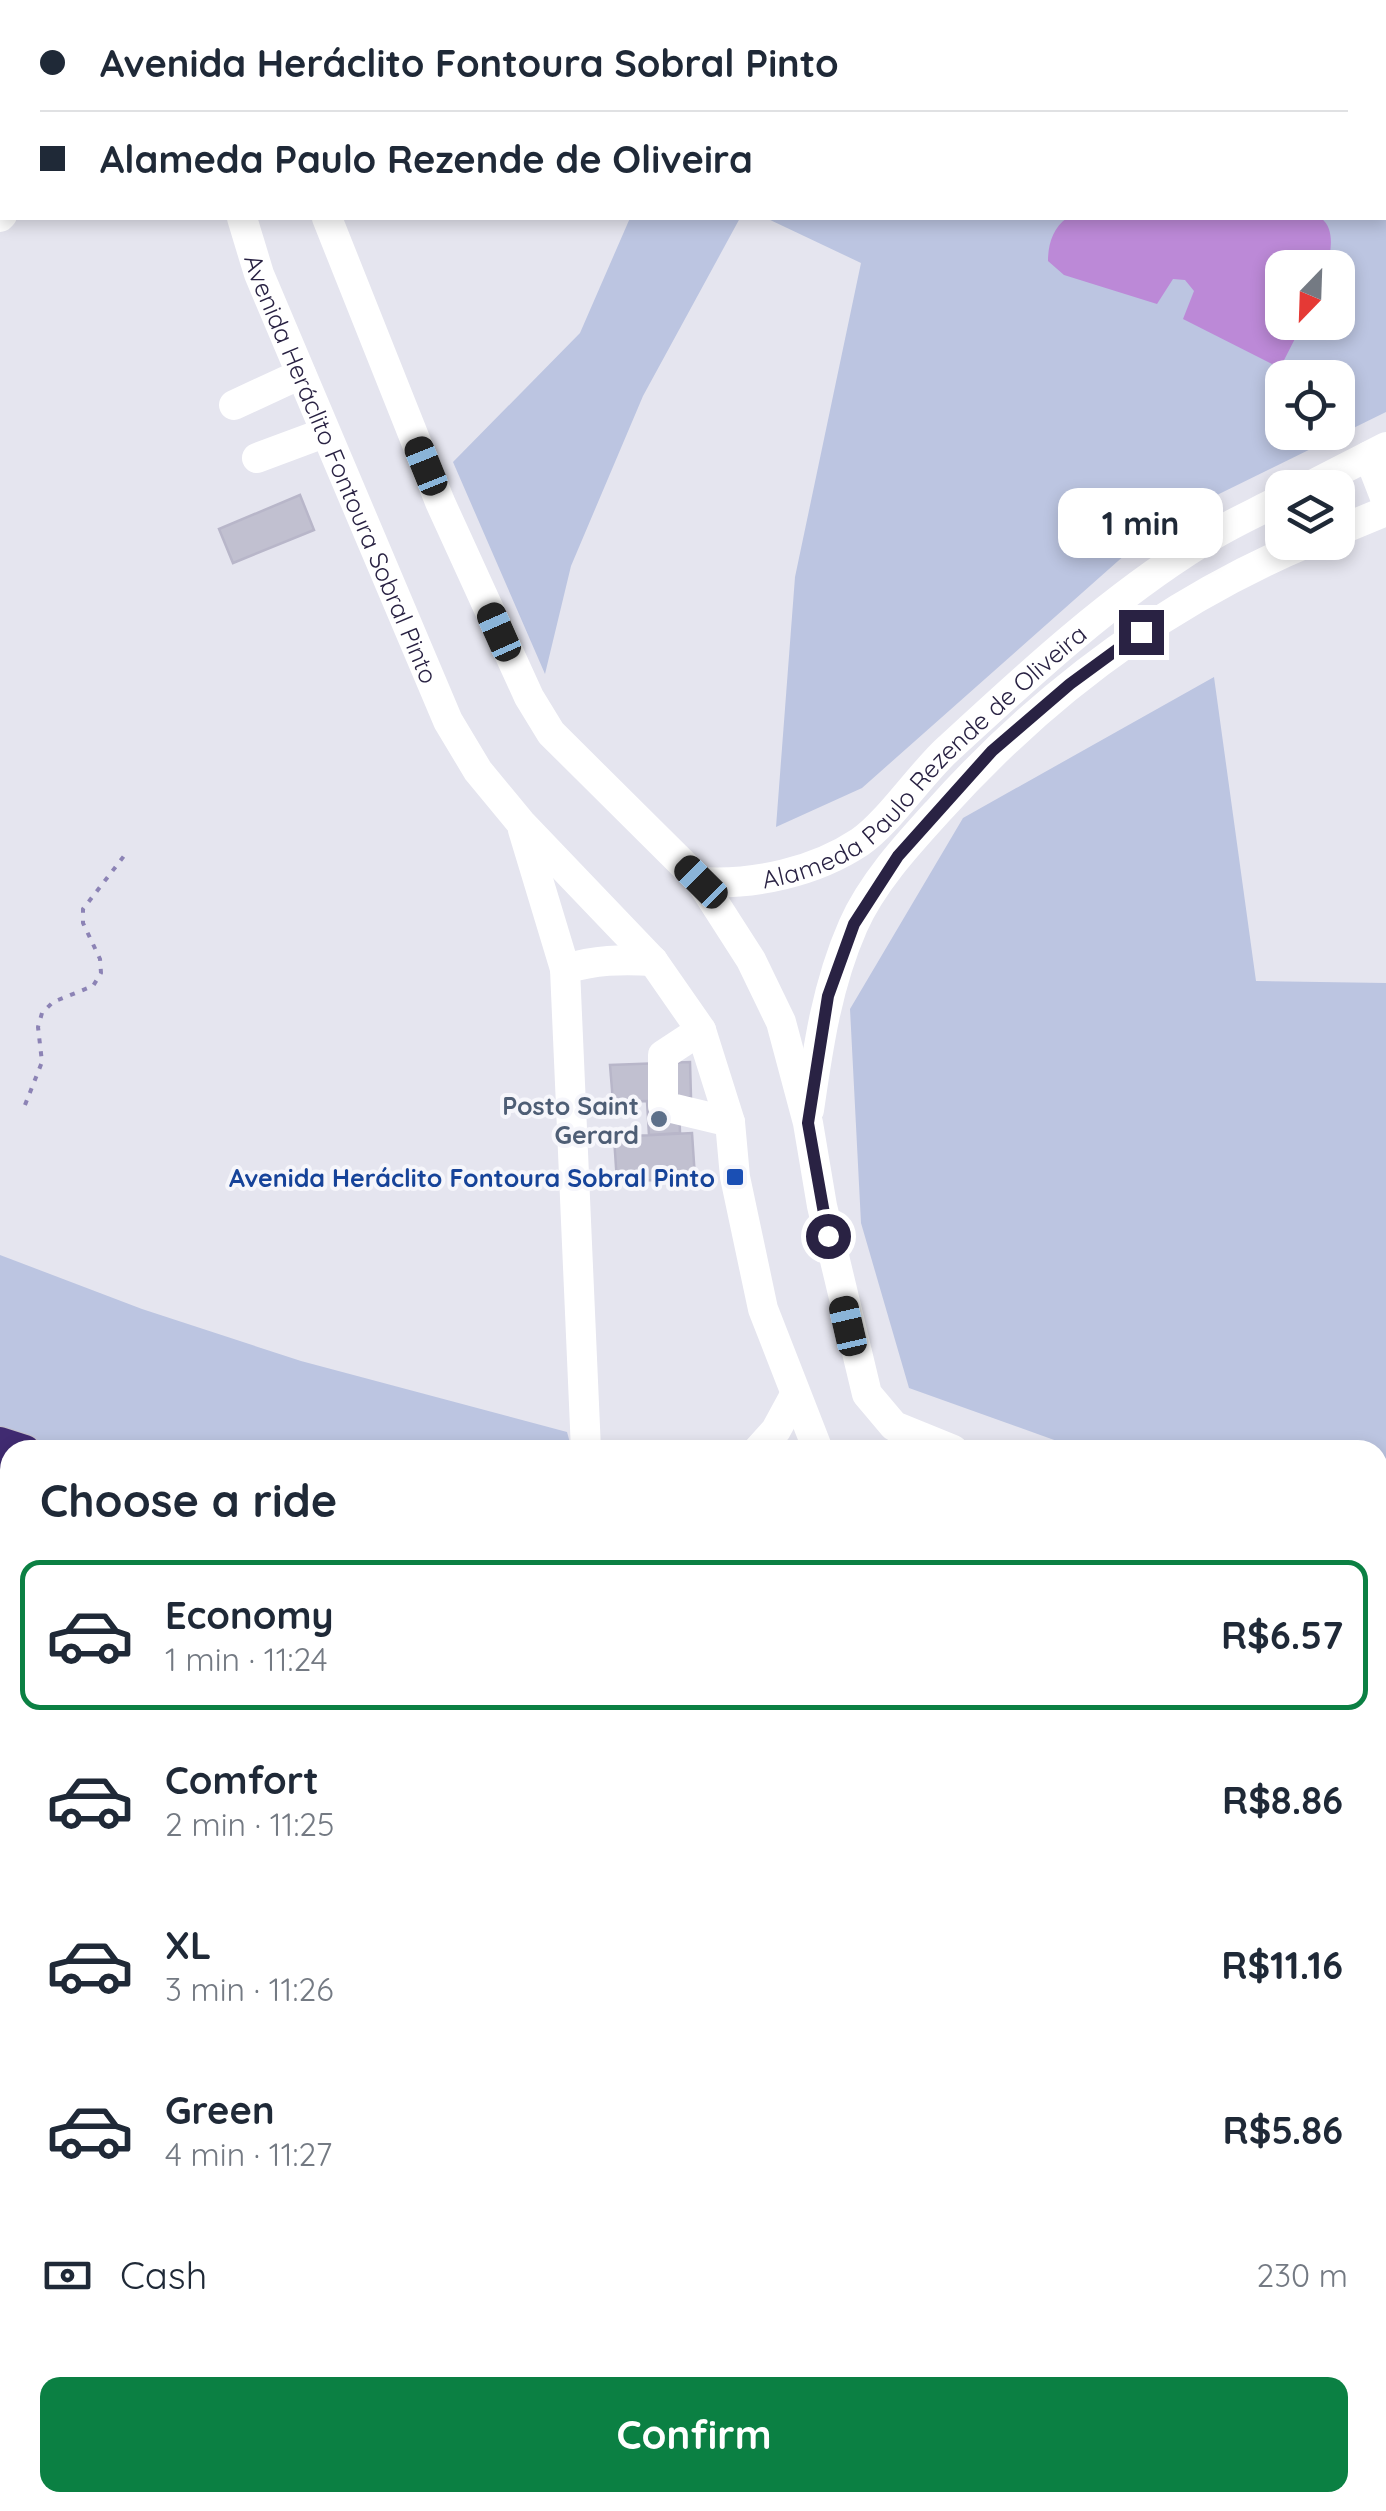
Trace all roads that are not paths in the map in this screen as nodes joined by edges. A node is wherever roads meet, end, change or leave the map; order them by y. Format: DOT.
graph roads {
  1 [pos="243,220"];
  2 [pos="328,220"];
  3 [pos="301,374"];
  4 [pos="234,405"];
  5 [pos="324,433"];
  6 [pos="1377,452"];
  7 [pos="257,458"];
  8 [pos="1342,470"];
  9 [pos="1386,500"];
  10 [pos="1265,508"];
  11 [pos="1386,511"];
  12 [pos="1246,518"];
  13 [pos="1355,524"];
  14 [pos="1265,561"];
  15 [pos="521,823"];
  16 [pos="701,882"];
  17 [pos="653,961"];
  18 [pos="565,969"];
  19 [pos="702,1030"];
  20 [pos="730,1122"];
  21 [pos="808,1123"];
  22 [pos="795,1395"];
  23 [pos="586,1440"];
  24 [pos="767,1440"];
  25 [pos="814,1440"];
  26 [pos="927,1440"];
  1 -- 3 [label="street, Avenida Heráclito Fontoura Sobral Pinto"];
  2 -- 16 [label="street"];
  3 -- 4 [label="street"];
  3 -- 5 [label="street, Avenida Heráclito Fontoura Sobral Pinto"];
  5 -- 7 [label="street"];
  5 -- 15 [label="street, Avenida Heráclito Fontoura Sobral Pinto"];
  6 -- 8 [label="street"];
  6 -- 9 [label="street"];
  10 -- 12 [label="street, Alameda Paulo Rezende de Oliveira"];
  11 -- 13 [label="street"];
  12 -- 14 [label="street"];
  12 -- 16 [label="street, Alameda Paulo Rezende de Oliveira"];
  14 -- 21 [label="street, Alameda Paulo Rezende de Oliveira"];
  15 -- 17 [label="street, Avenida Heráclito Fontoura Sobral Pinto"];
  15 -- 18 [label="street"];
  16 -- 21 [label="street"];
  17 -- 18 [label="street"];
  17 -- 19 [label="street, Avenida Heráclito Fontoura Sobral Pinto"];
  18 -- 23 [label="street"];
  19 -- 20 [label="street, Avenida Heráclito Fontoura Sobral Pinto"];
  19 -- 20 [label="street"];
  20 -- 22 [label="street, Avenida Heráclito Fontoura Sobral Pinto"];
  21 -- 26 [label="street"];
  22 -- 24 [label="street"];
  22 -- 25 [label="street, Avenida Heráclito Fontoura Sobral Pinto"];
}
